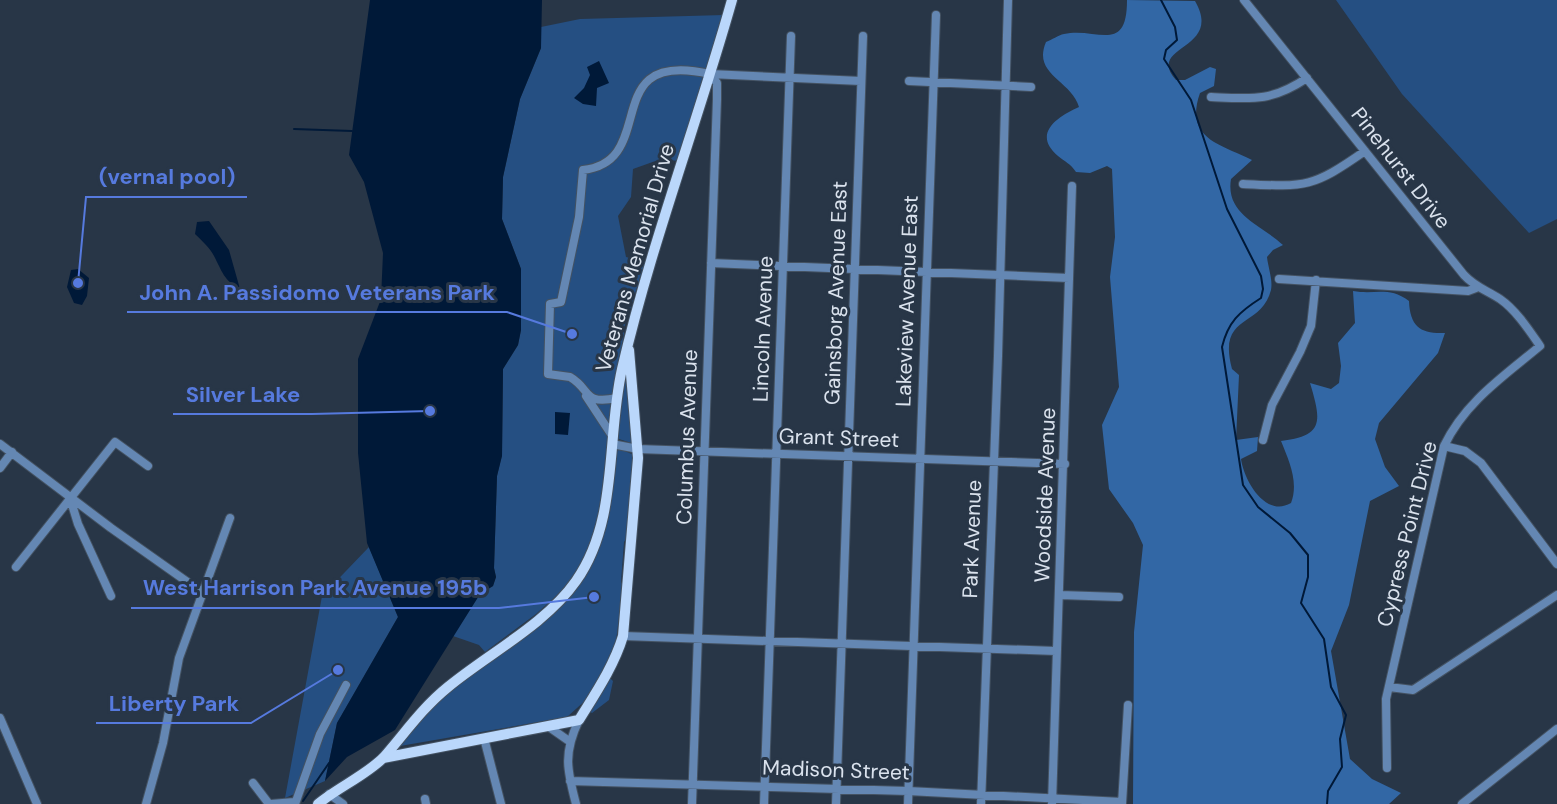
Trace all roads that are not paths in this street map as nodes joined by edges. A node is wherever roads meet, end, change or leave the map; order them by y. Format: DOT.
graph roads {
  1 [pos="732,0"];
  2 [pos="1008,0"];
  3 [pos="1244,0"];
  4 [pos="936,15"];
  5 [pos="791,36"];
  6 [pos="863,36"];
  7 [pos="710,74"];
  8 [pos="790,77"];
  9 [pos="1307,78"];
  10 [pos="861,81"];
  11 [pos="909,81"];
  12 [pos="934,82"];
  13 [pos="1006,86"];
  14 [pos="1031,87"];
  15 [pos="1211,97"];
  16 [pos="1365,151"];
  17 [pos="1243,184"];
  18 [pos="1072,186"];
  19 [pos="711,263"];
  20 [pos="783,267"];
  21 [pos="855,269"];
  22 [pos="925,272"];
  23 [pos="1000,275"];
  24 [pos="1069,278"];
  25 [pos="1279,279"];
  26 [pos="1316,280"];
  27 [pos="1476,288"];
  28 [pos="628,345"];
  29 [pos="1540,346"];
  30 [pos="584,394"];
  31 [pos="617,398"];
  32 [pos="1263,440"];
  33 [pos="613,441"];
  34 [pos="0,444"];
  35 [pos="1444,446"];
  36 [pos="638,449"];
  37 [pos="704,451"];
  38 [pos="12,452"];
  39 [pos="776,454"];
  40 [pos="849,456"];
  41 [pos="921,459"];
  42 [pos="993,461"];
  43 [pos="1065,464"];
  44 [pos="147,466"];
  45 [pos="0,468"];
  46 [pos="70,498"];
  47 [pos="230,518"];
  48 [pos="1557,564"];
  49 [pos="16,567"];
  50 [pos="203,593"];
  51 [pos="1060,595"];
  52 [pos="111,596"];
  53 [pos="1557,596"];
  54 [pos="1119,597"];
  55 [pos="622,636"];
  56 [pos="696,639"];
  57 [pos="770,641"];
  58 [pos="842,644"];
  59 [pos="914,646"];
  60 [pos="986,649"];
  61 [pos="1056,651"];
  62 [pos="346,685"];
  63 [pos="1389,687"];
  64 [pos="1128,705"];
  65 [pos="0,718"];
  66 [pos="579,720"];
  67 [pos="549,727"];
  68 [pos="1557,729"];
  69 [pos="484,738"];
  70 [pos="569,741"];
  71 [pos="383,758"];
  72 [pos="1387,768"];
  73 [pos="570,781"];
  74 [pos="253,783"];
  75 [pos="693,783"];
  76 [pos="765,786"];
  77 [pos="837,788"];
  78 [pos="908,791"];
  79 [pos="329,794"];
  80 [pos="981,794"];
  81 [pos="1052,800"];
  82 [pos="1102,802"];
  83 [pos="295,803"];
  84 [pos="1122,803"];
  85 [pos="37,804"];
  86 [pos="146,804"];
  87 [pos="270,804"];
  88 [pos="318,804"];
  89 [pos="344,804"];
  90 [pos="501,804"];
  91 [pos="576,804"];
  92 [pos="692,804"];
  93 [pos="764,804"];
  94 [pos="836,804"];
  95 [pos="908,804"];
  96 [pos="981,804"];
  97 [pos="1463,804"];
  1 -- 7 [label="main road, Veterans Memorial Drive"];
  2 -- 13 [label="street, Park Avenue"];
  3 -- 9 [label="street, Pinehurst Drive"];
  4 -- 12 [label="street, Lakeview Avenue East"];
  5 -- 8 [label="street, Lincoln Avenue"];
  6 -- 10 [label="street, Gainsborg Avenue East"];
  7 -- 8 [label="street"];
  7 -- 19 [label="street, Columbus Avenue"];
  7 -- 28 [label="main road, Veterans Memorial Drive"];
  7 -- 30 [label="street"];
  8 -- 10 [label="street"];
  8 -- 20 [label="street, Lincoln Avenue"];
  9 -- 15 [label="street"];
  9 -- 16 [label="street, Pinehurst Drive"];
  10 -- 21 [label="street, Gainsborg Avenue East"];
  11 -- 12 [label="street"];
  12 -- 13 [label="street"];
  12 -- 22 [label="street, Lakeview Avenue East"];
  13 -- 14 [label="street"];
  13 -- 23 [label="street, Park Avenue"];
  16 -- 17 [label="street"];
  16 -- 27 [label="street, Pinehurst Drive"];
  18 -- 24 [label="street, Woodside Avenue"];
  19 -- 20 [label="street"];
  19 -- 37 [label="street, Columbus Avenue"];
  20 -- 21 [label="street"];
  20 -- 39 [label="street, Lincoln Avenue"];
  21 -- 22 [label="street"];
  21 -- 40 [label="street, Gainsborg Avenue East"];
  22 -- 23 [label="street"];
  22 -- 41 [label="street, Lakeview Avenue East"];
  23 -- 24 [label="street"];
  23 -- 42 [label="street, Park Avenue"];
  24 -- 43 [label="street, Woodside Avenue"];
  25 -- 26 [label="street"];
  26 -- 27 [label="street"];
  26 -- 32 [label="street"];
  27 -- 29 [label="street, Pinehurst Drive"];
  28 -- 31 [label="main road, Veterans Memorial Drive"];
  28 -- 36 [label="main road"];
  29 -- 35 [label="street, Cypress Point Drive"];
  30 -- 31 [label="street"];
  30 -- 33 [label="street"];
  31 -- 33 [label="main road, Veterans Memorial Drive"];
  33 -- 36 [label="street, Grant Street"];
  33 -- 71 [label="main road, Veterans Memorial Drive"];
  34 -- 38 [label="street"];
  35 -- 48 [label="street"];
  35 -- 63 [label="street, Cypress Point Drive"];
  36 -- 37 [label="street, Grant Street"];
  36 -- 55 [label="main road"];
  37 -- 39 [label="street, Grant Street"];
  37 -- 56 [label="street, Columbus Avenue"];
  38 -- 45 [label="street"];
  38 -- 46 [label="street"];
  39 -- 40 [label="street, Grant Street"];
  39 -- 57 [label="street, Lincoln Avenue"];
  40 -- 41 [label="street, Grant Street"];
  40 -- 58 [label="street, Gainsborg Avenue East"];
  41 -- 42 [label="street, Grant Street"];
  41 -- 59 [label="street, Lakeview Avenue East"];
  42 -- 43 [label="street, Grant Street"];
  42 -- 60 [label="street, Park Avenue"];
  43 -- 51 [label="street, Woodside Avenue"];
  44 -- 46 [label="street"];
  46 -- 49 [label="street"];
  46 -- 50 [label="street"];
  46 -- 52 [label="street"];
  47 -- 50 [label="street"];
  50 -- 86 [label="street"];
  51 -- 54 [label="street"];
  51 -- 61 [label="street, Woodside Avenue"];
  53 -- 63 [label="street"];
  55 -- 56 [label="street"];
  55 -- 66 [label="main road"];
  56 -- 57 [label="street"];
  56 -- 75 [label="street, Columbus Avenue"];
  57 -- 58 [label="street"];
  57 -- 76 [label="street, Lincoln Avenue"];
  58 -- 59 [label="street"];
  58 -- 77 [label="street, Gainsborg Avenue East"];
  59 -- 60 [label="street"];
  59 -- 78 [label="street, Lakeview Avenue East"];
  60 -- 61 [label="street"];
  60 -- 80 [label="street, Park Avenue"];
  61 -- 81 [label="street, Woodside Avenue"];
  62 -- 83 [label="street"];
  63 -- 72 [label="street, Cypress Point Drive"];
  64 -- 84 [label="street"];
  65 -- 85 [label="street"];
  66 -- 67 [label="main road"];
  66 -- 70 [label="street"];
  67 -- 69 [label="main road"];
  67 -- 70 [label="street"];
  68 -- 97 [label="street"];
  69 -- 71 [label="main road"];
  69 -- 90 [label="street"];
  70 -- 73 [label="street"];
  71 -- 79 [label="main road"];
  73 -- 75 [label="street, Madison Street"];
  73 -- 91 [label="street"];
  74 -- 87 [label="street"];
  75 -- 76 [label="street, Madison Street"];
  75 -- 92 [label="street, Columbus Avenue"];
  76 -- 77 [label="street, Madison Street"];
  76 -- 93 [label="street, Lincoln Avenue"];
  77 -- 78 [label="street, Madison Street"];
  77 -- 94 [label="street, Gainsborg Avenue East"];
  78 -- 80 [label="street, Madison Street"];
  78 -- 95 [label="street, Lakeview Avenue East"];
  79 -- 88 [label="main road"];
  79 -- 89 [label="street"];
  80 -- 81 [label="street, Madison Street"];
  80 -- 96 [label="street, Park Avenue"];
  81 -- 82 [label="street, Madison Street"];
  82 -- 84 [label="street, Madison Street"];
  83 -- 87 [label="street"];
}
